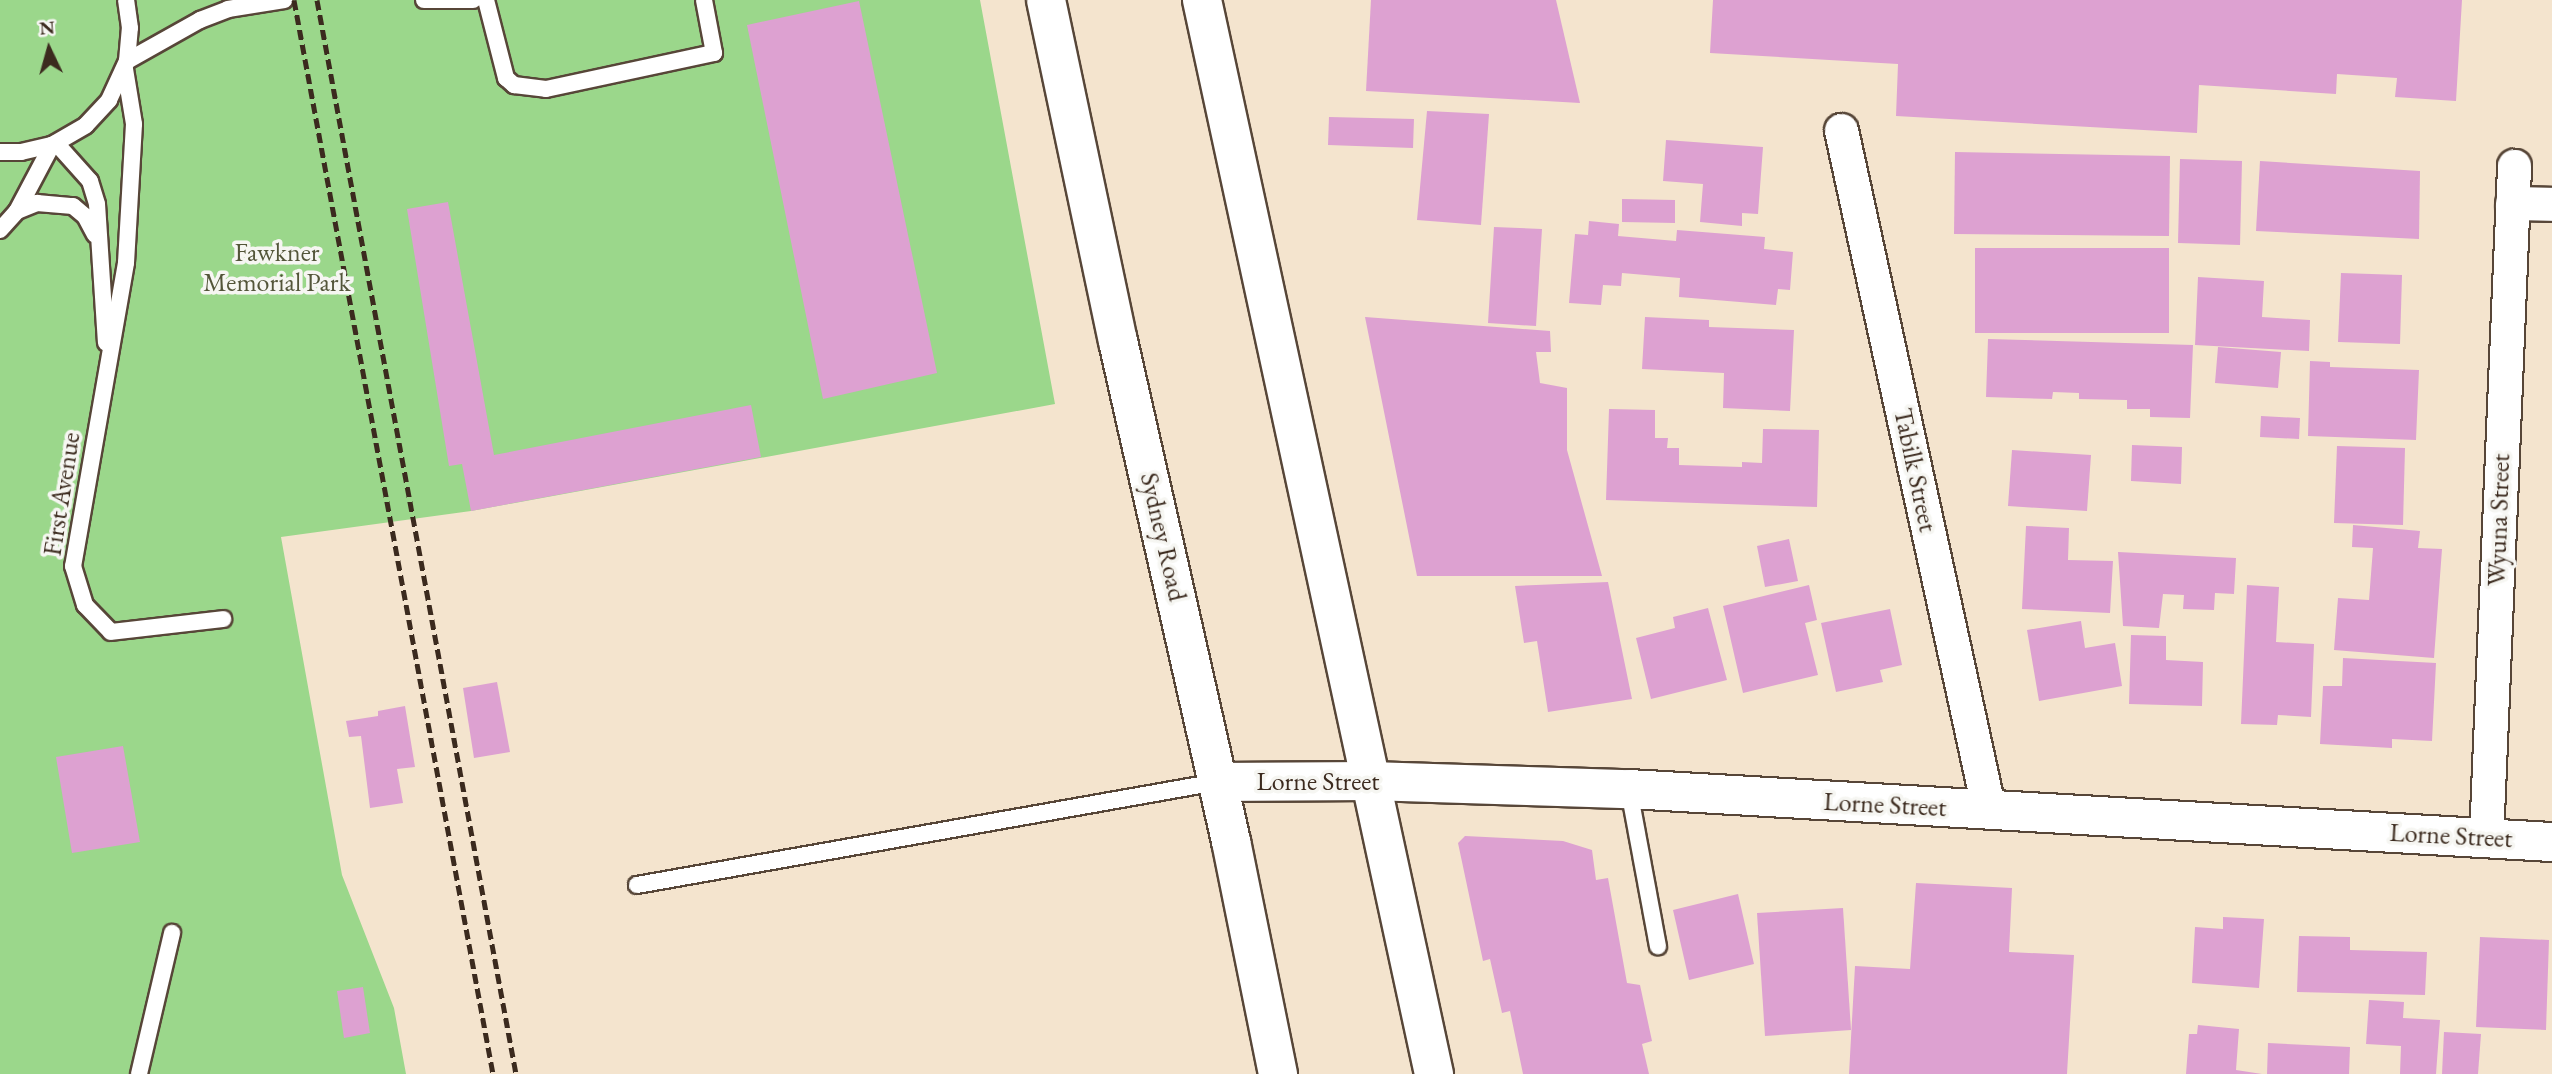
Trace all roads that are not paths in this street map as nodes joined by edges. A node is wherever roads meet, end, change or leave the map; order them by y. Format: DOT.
graph roads {
  1 [pos="126,0"];
  2 [pos="284,0"];
  3 [pos="424,0"];
  4 [pos="473,0"];
  5 [pos="486,0"];
  6 [pos="704,0"];
  7 [pos="1046,0"];
  8 [pos="1202,0"];
  9 [pos="126,65"];
  10 [pos="1841,130"];
  11 [pos="54,144"];
  12 [pos="0,152"];
  13 [pos="2514,166"];
  14 [pos="2512,202"];
  15 [pos="2552,204"];
  16 [pos="17,211"];
  17 [pos="0,230"];
  18 [pos="98,241"];
  19 [pos="108,366"];
  20 [pos="223,620"];
  21 [pos="1370,781"];
  22 [pos="1217,782"];
  23 [pos="1629,789"];
  24 [pos="1989,811"];
  25 [pos="2486,838"];
  26 [pos="2552,842"];
  27 [pos="638,885"];
  28 [pos="172,933"];
  29 [pos="1658,946"];
  30 [pos="139,1074"];
  31 [pos="1278,1074"];
  32 [pos="1434,1074"];
  1 -- 9 [label="lane"];
  2 -- 9 [label="lane"];
  3 -- 4 [label="lane"];
  5 -- 6 [label="lane"];
  7 -- 22 [label="main road, Sydney Road"];
  8 -- 21 [label="main road"];
  9 -- 11 [label="lane"];
  9 -- 19 [label="lane"];
  10 -- 24 [label="street, Tabilk Street"];
  11 -- 12 [label="lane"];
  11 -- 16 [label="lane"];
  11 -- 18 [label="lane"];
  13 -- 14 [label="street, Wyuna Street"];
  14 -- 15 [label="street"];
  14 -- 25 [label="street, Wyuna Street"];
  16 -- 17 [label="lane"];
  16 -- 18 [label="lane"];
  18 -- 19 [label="lane"];
  19 -- 20 [label="lane, First Avenue"];
  21 -- 22 [label="main road, Lorne Street"];
  21 -- 23 [label="main road, Lorne Street"];
  21 -- 32 [label="main road"];
  22 -- 27 [label="lane"];
  22 -- 31 [label="main road, Sydney Road"];
  23 -- 24 [label="main road, Lorne Street"];
  23 -- 29 [label="lane"];
  24 -- 25 [label="main road, Lorne Street"];
  25 -- 26 [label="main road, Lorne Street"];
  28 -- 30 [label="lane"];
}
